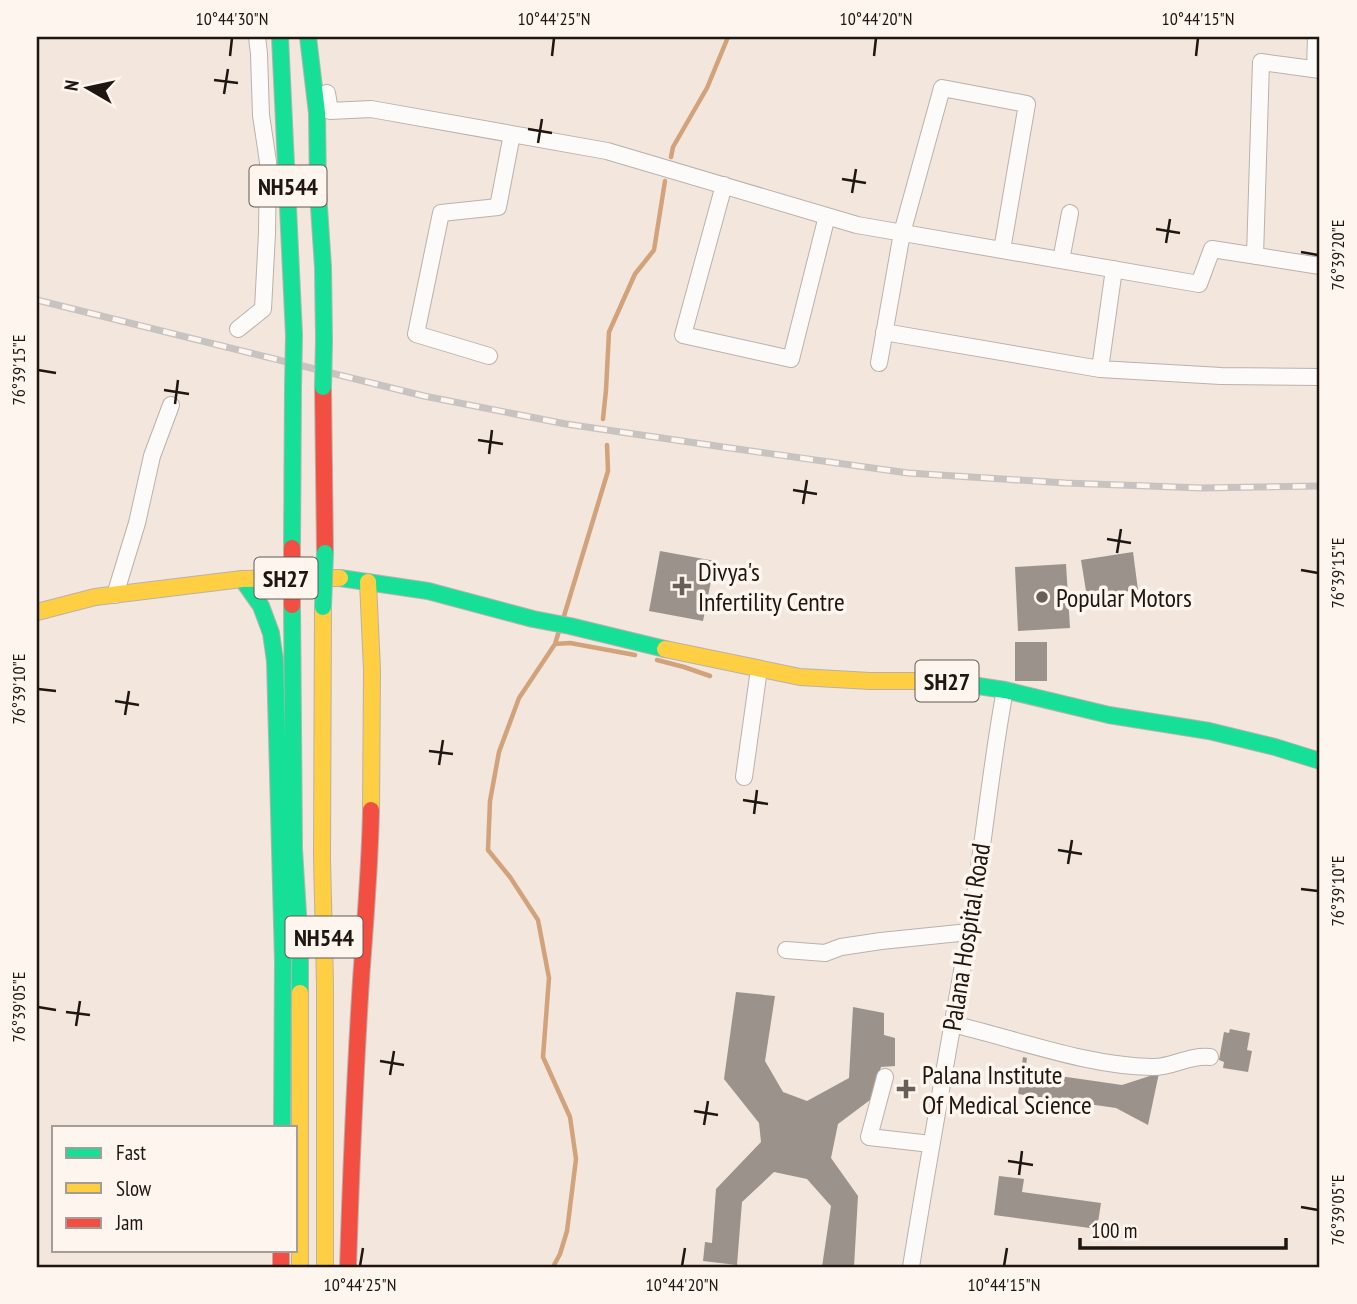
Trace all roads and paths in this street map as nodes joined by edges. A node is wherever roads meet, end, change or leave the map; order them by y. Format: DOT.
graph roads {
  1 [pos="257,37"];
  2 [pos="280,37"];
  3 [pos="308,37"];
  4 [pos="319,37"];
  5 [pos="1315,37"];
  6 [pos="1317,70"];
  7 [pos="512,134"];
  8 [pos="724,185"];
  9 [pos="1070,213"];
  10 [pos="827,216"];
  11 [pos="902,233"];
  12 [pos="1002,250"];
  13 [pos="1255,256"];
  14 [pos="1061,260"];
  15 [pos="1320,266"];
  16 [pos="1114,269"];
  17 [pos="238,329"];
  18 [pos="884,332"];
  19 [pos="489,356"];
  20 [pos="879,363"];
  21 [pos="1100,369"];
  22 [pos="1320,377"];
  23 [pos="171,405"];
  24 [pos="242,579"];
  25 [pos="368,582"];
  26 [pos="115,595"];
  27 [pos="37,612"];
  28 [pos="759,669"];
  29 [pos="1005,690"];
  30 [pos="1320,761"];
  31 [pos="744,776"];
  32 [pos="969,932"];
  33 [pos="786,950"];
  34 [pos="952,1024"];
  35 [pos="1210,1057"];
  36 [pos="885,1077"];
  37 [pos="282,1126"];
  38 [pos="931,1144"];
  39 [pos="300,1267"];
  40 [pos="325,1267"];
  41 [pos="348,1267"];
  42 [pos="911,1267"];
  1 -- 17 [label="street"];
  2 -- 39 [label="main road, NH544, bridge"];
  3 -- 40 [label="main road, NH544, bridge"];
  4 -- 7 [label="street"];
  5 -- 6 [label="street"];
  6 -- 13 [label="street"];
  7 -- 8 [label="street"];
  7 -- 19 [label="street"];
  8 -- 10 [label="street"];
  8 -- 10 [label="street"];
  9 -- 14 [label="street"];
  10 -- 11 [label="street"];
  11 -- 12 [label="street"];
  11 -- 12 [label="street"];
  11 -- 18 [label="street"];
  12 -- 14 [label="street"];
  13 -- 15 [label="street"];
  13 -- 16 [label="street"];
  14 -- 16 [label="street"];
  16 -- 21 [label="street"];
  18 -- 20 [label="street"];
  18 -- 21 [label="street"];
  21 -- 22 [label="street"];
  23 -- 26 [label="street"];
  24 -- 25 [label="main road, SH27"];
  24 -- 26 [label="main road, SH27"];
  24 -- 37 [label="main road"];
  25 -- 28 [label="main road, SH27"];
  25 -- 41 [label="main road"];
  26 -- 27 [label="main road, SH27"];
  28 -- 29 [label="main road, SH27"];
  28 -- 31 [label="street"];
  29 -- 30 [label="main road, SH27"];
  29 -- 32 [label="street, Palana Hospital Road"];
  32 -- 33 [label="street"];
  32 -- 34 [label="street, Palana Hospital Road"];
  34 -- 35 [label="street"];
  34 -- 38 [label="street, Palana Hospital Road"];
  36 -- 38 [label="street"];
  38 -- 42 [label="street, Palana Hospital Road"];
}
